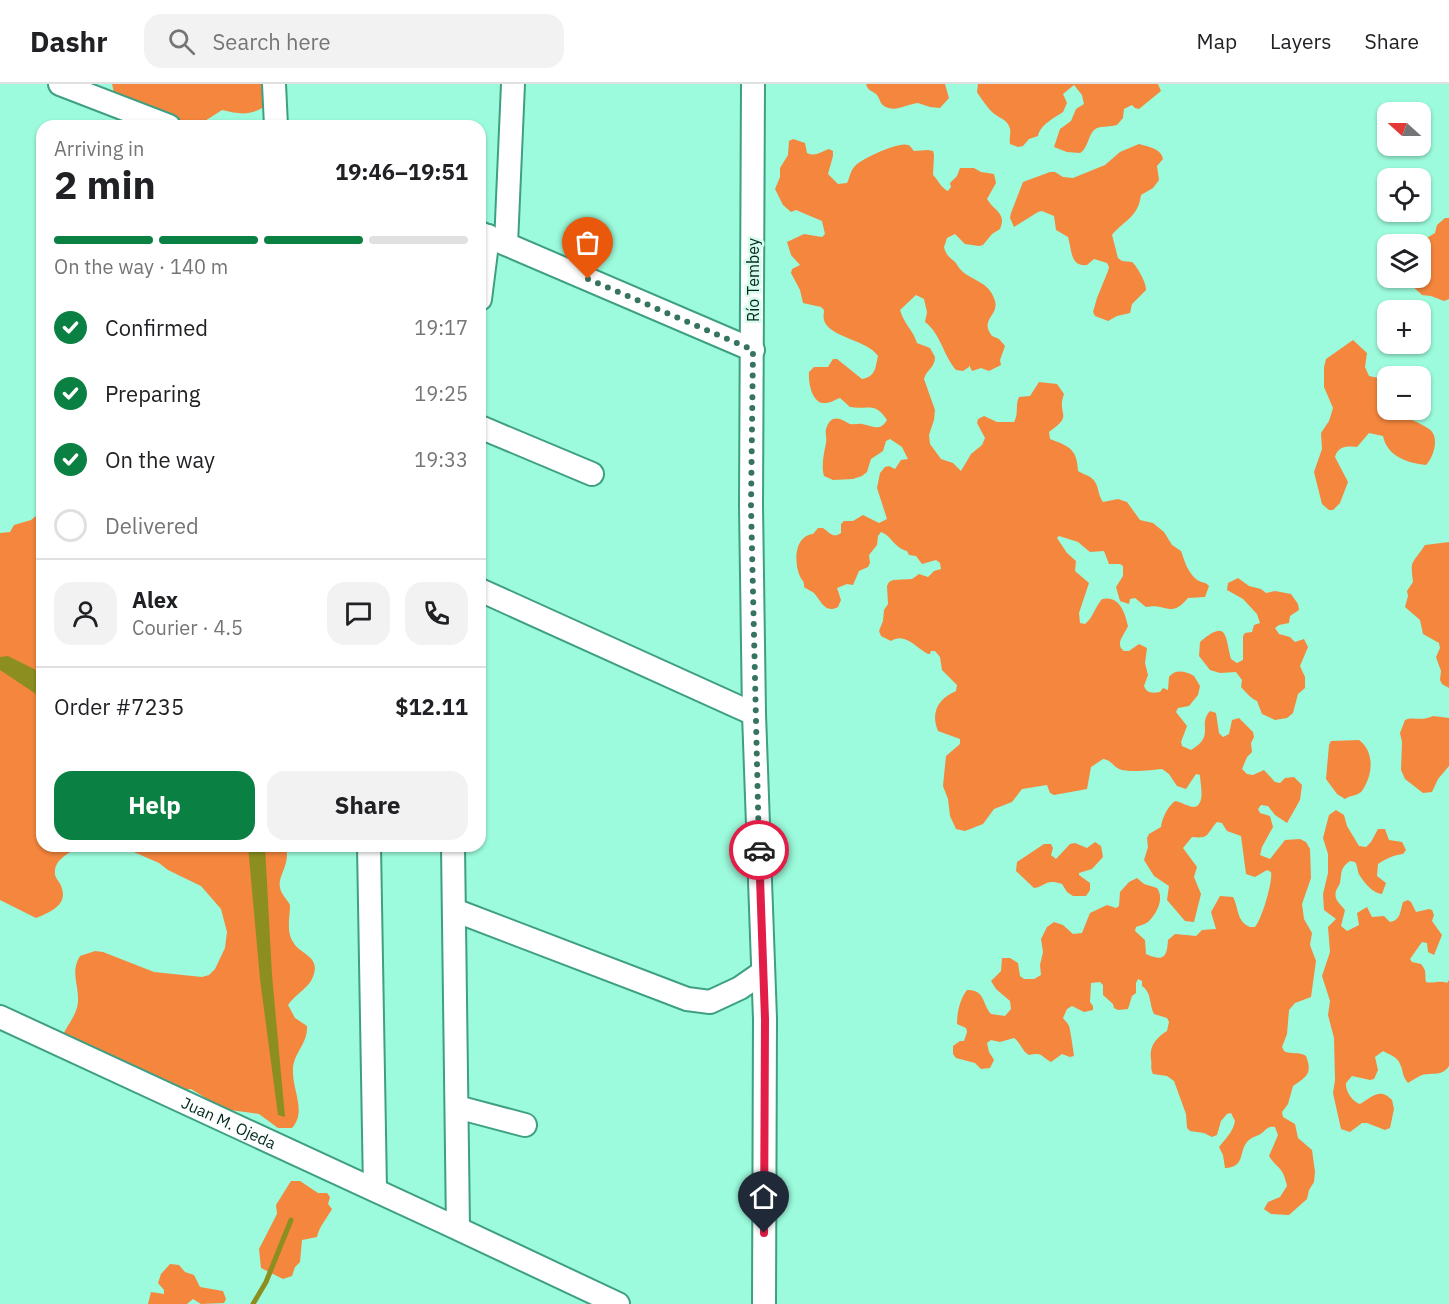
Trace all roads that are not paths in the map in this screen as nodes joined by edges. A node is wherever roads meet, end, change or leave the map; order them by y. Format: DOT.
graph roads {
  1 [pos="60,84"];
  2 [pos="274,84"];
  3 [pos="513,84"];
  4 [pos="753,84"];
  5 [pos="153,120"];
  6 [pos="276,120"];
  7 [pos="491,238"];
  8 [pos="486,265"];
  9 [pos="753,350"];
  10 [pos="486,430"];
  11 [pos="592,474"];
  12 [pos="486,593"];
  13 [pos="754,714"];
  14 [pos="369,852"];
  15 [pos="453,852"];
  16 [pos="454,910"];
  17 [pos="763,972"];
  18 [pos="0,1017"];
  19 [pos="457,1107"];
  20 [pos="525,1125"];
  21 [pos="375,1190"];
  22 [pos="458,1228"];
  23 [pos="618,1304"];
  24 [pos="764,1304"];
  1 -- 5 [label="street"];
  2 -- 6 [label="street"];
  3 -- 7 [label="street"];
  4 -- 9 [label="street, Río Tembey"];
  7 -- 8 [label="street"];
  7 -- 9 [label="street"];
  9 -- 13 [label="street, Río Tembey"];
  10 -- 11 [label="street"];
  12 -- 13 [label="street"];
  13 -- 17 [label="street, Río Tembey"];
  14 -- 21 [label="street"];
  15 -- 16 [label="street"];
  16 -- 17 [label="street"];
  16 -- 19 [label="street"];
  17 -- 24 [label="street, Río Tembey"];
  18 -- 21 [label="street, Juan M. Ojeda"];
  19 -- 20 [label="street"];
  19 -- 22 [label="street"];
  21 -- 22 [label="street, Juan M. Ojeda"];
  22 -- 23 [label="street, Juan M. Ojeda"];
}
